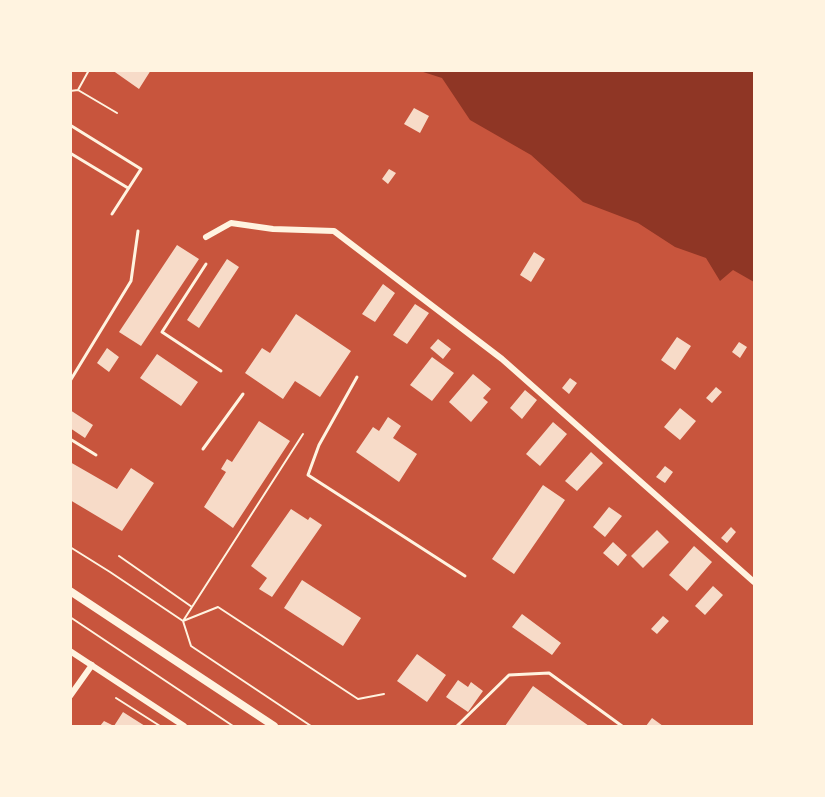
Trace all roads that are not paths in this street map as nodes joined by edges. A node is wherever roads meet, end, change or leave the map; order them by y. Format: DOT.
graph roads {
  1 [pos="70,125"];
  2 [pos="70,153"];
  3 [pos="128,189"];
  4 [pos="112,214"];
  5 [pos="138,231"];
  6 [pos="206,237"];
  7 [pos="206,264"];
  8 [pos="220,371"];
  9 [pos="357,377"];
  10 [pos="70,381"];
  11 [pos="243,393"];
  12 [pos="70,439"];
  13 [pos="203,449"];
  14 [pos="96,455"];
  15 [pos="465,576"];
  16 [pos="754,582"];
  17 [pos="70,591"];
  18 [pos="70,651"];
  19 [pos="92,665"];
  20 [pos="70,696"];
  21 [pos="184,726"];
  22 [pos="274,726"];
  23 [pos="458,726"];
  24 [pos="622,726"];
  1 -- 3 [label="lane"];
  2 -- 3 [label="lane"];
  3 -- 4 [label="lane"];
  5 -- 10 [label="lane"];
  6 -- 16 [label="street"];
  7 -- 8 [label="lane"];
  9 -- 15 [label="lane"];
  11 -- 13 [label="lane"];
  12 -- 14 [label="lane"];
  17 -- 22 [label="main road"];
  18 -- 19 [label="street"];
  19 -- 20 [label="street"];
  19 -- 21 [label="street"];
  23 -- 24 [label="lane"];
}
